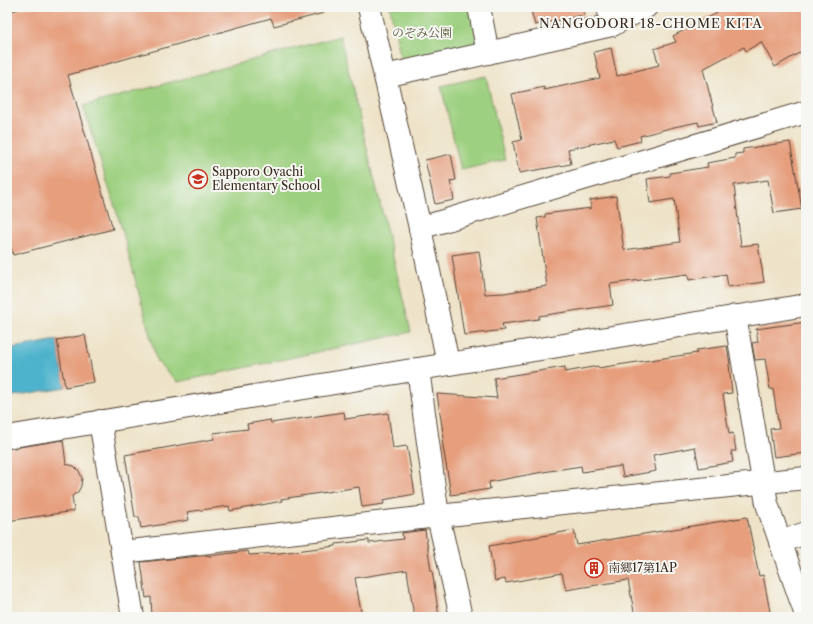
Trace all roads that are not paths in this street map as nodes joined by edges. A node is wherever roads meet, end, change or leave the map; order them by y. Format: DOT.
graph roads {
  1 [pos="369,7"];
  2 [pos="479,7"];
  3 [pos="646,7"];
  4 [pos="610,16"];
  5 [pos="488,53"];
  6 [pos="385,76"];
  7 [pos="806,112"];
  8 [pos="420,228"];
  9 [pos="806,305"];
  10 [pos="735,316"];
  11 [pos="448,363"];
  12 [pos="418,369"];
  13 [pos="100,421"];
  14 [pos="7,437"];
  15 [pos="806,478"];
  16 [pos="763,482"];
  17 [pos="438,516"];
  18 [pos="806,533"];
  19 [pos="780,542"];
  20 [pos="122,552"];
  21 [pos="806,615"];
  22 [pos="133,617"];
  23 [pos="462,617"];
  1 -- 6 [label="street"];
  2 -- 5 [label="street"];
  3 -- 4 [label="street"];
  4 -- 5 [label="street"];
  5 -- 6 [label="street"];
  6 -- 8 [label="street"];
  7 -- 8 [label="street"];
  8 -- 11 [label="street"];
  9 -- 10 [label="street"];
  10 -- 11 [label="street"];
  10 -- 16 [label="street"];
  11 -- 12 [label="street"];
  12 -- 13 [label="street"];
  12 -- 17 [label="street"];
  13 -- 14 [label="street"];
  13 -- 20 [label="street"];
  15 -- 16 [label="street"];
  16 -- 17 [label="street"];
  16 -- 19 [label="street"];
  17 -- 20 [label="street"];
  17 -- 23 [label="street"];
  18 -- 19 [label="street"];
  19 -- 21 [label="street"];
  20 -- 22 [label="street"];
}
